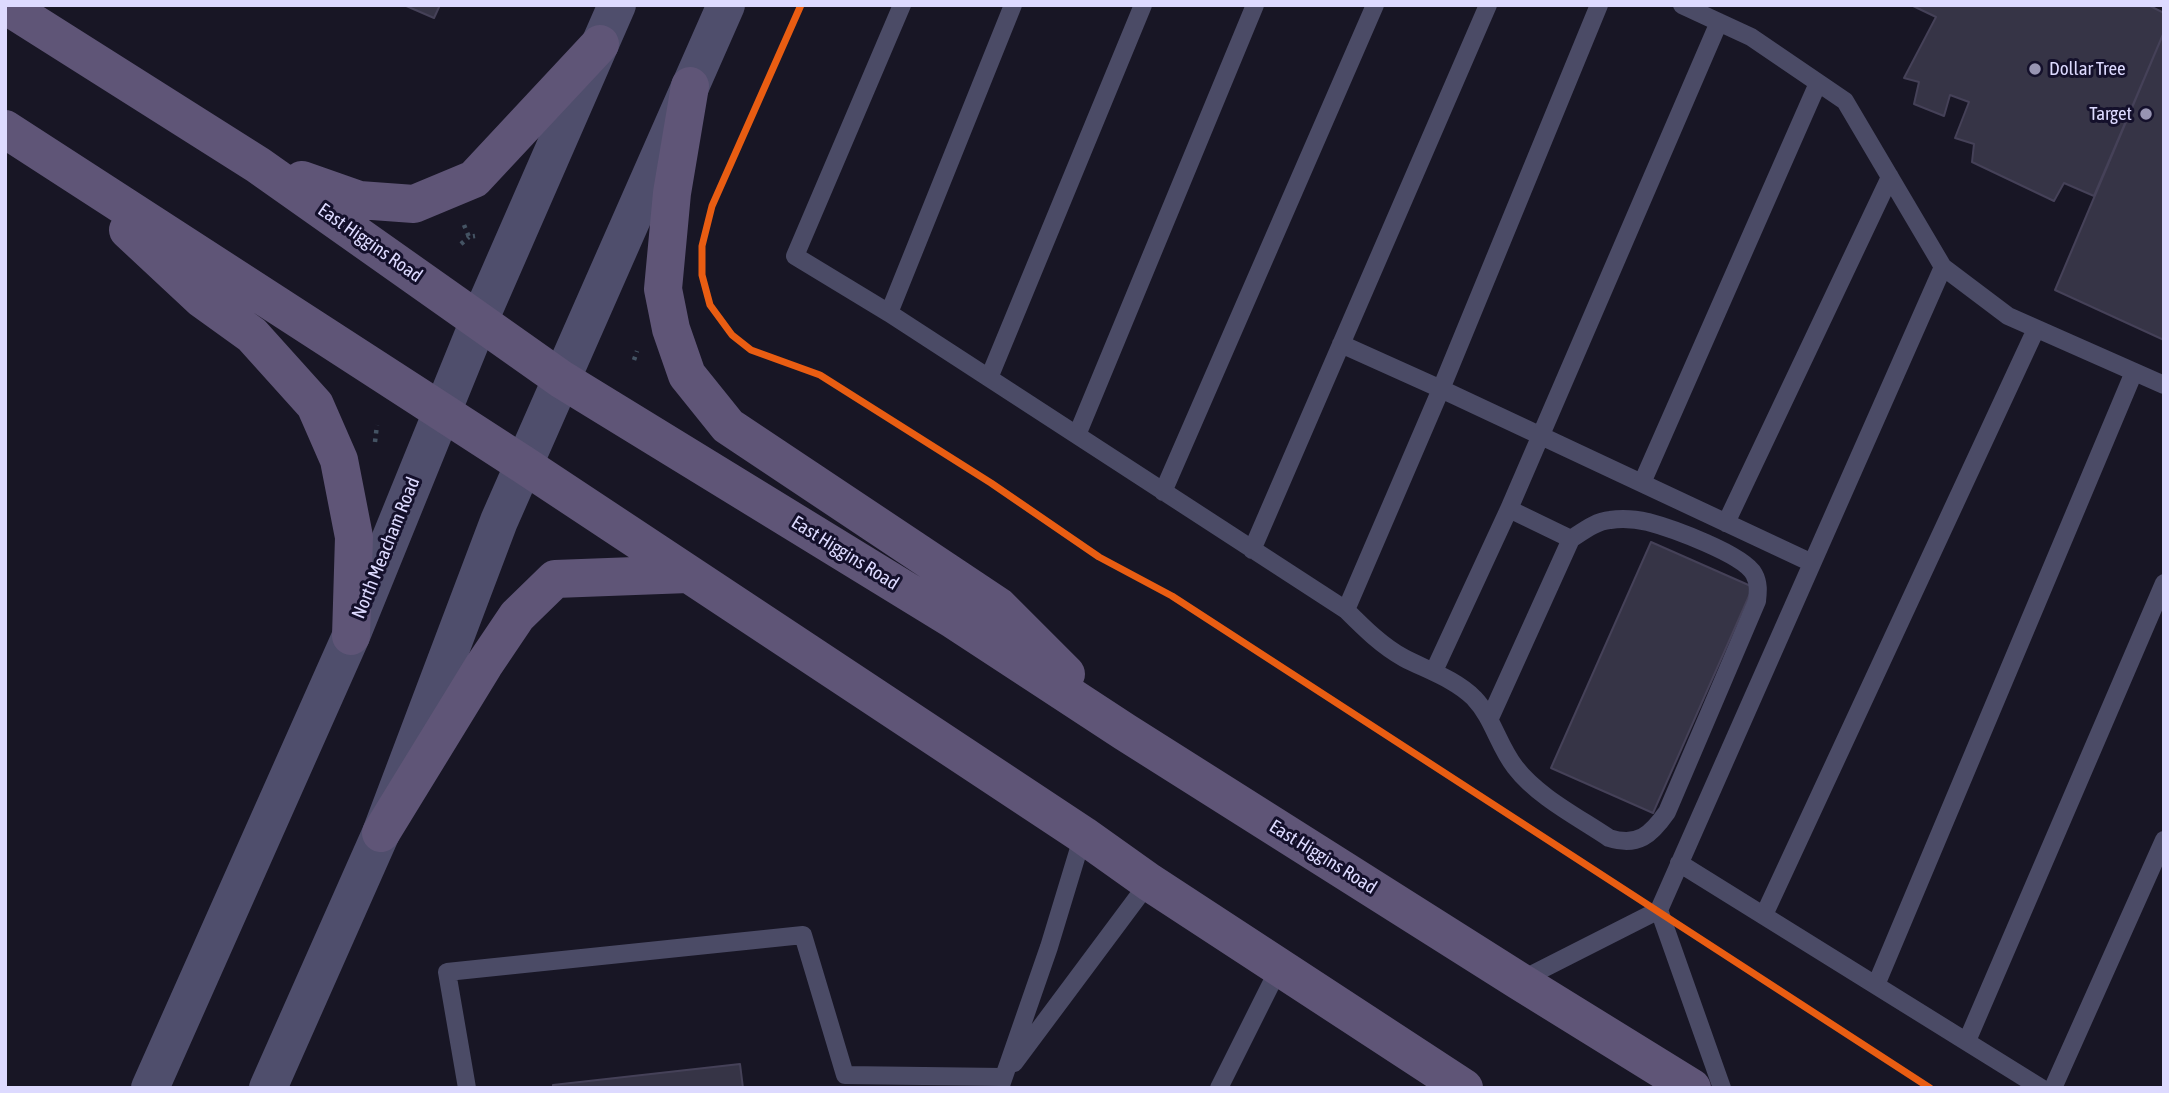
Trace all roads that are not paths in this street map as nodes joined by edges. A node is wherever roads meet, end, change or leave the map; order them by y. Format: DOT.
graph roads {
  1 [pos="5,5"];
  2 [pos="617,5"];
  3 [pos="726,5"];
  4 [pos="902,5"];
  5 [pos="1013,5"];
  6 [pos="1143,5"];
  7 [pos="1255,5"];
  8 [pos="1375,5"];
  9 [pos="1488,5"];
  10 [pos="1599,5"];
  11 [pos="1682,5"];
  12 [pos="1718,22"];
  13 [pos="600,44"];
  14 [pos="1818,83"];
  15 [pos="690,86"];
  16 [pos="5,129"];
  17 [pos="50,158"];
  18 [pos="258,165"];
  19 [pos="1890,177"];
  20 [pos="1943,267"];
  21 [pos="889,313"];
  22 [pos="480,321"];
  23 [pos="2036,329"];
  24 [pos="1341,344"];
  25 [pos="2134,372"];
  26 [pos="989,378"];
  27 [pos="561,379"];
  28 [pos="2164,385"];
  29 [pos="1441,389"];
  30 [pos="442,412"];
  31 [pos="1077,435"];
  32 [pos="1541,436"];
  33 [pos="524,465"];
  34 [pos="1642,483"];
  35 [pos="1163,492"];
  36 [pos="1509,509"];
  37 [pos="1726,523"];
  38 [pos="1571,539"];
  39 [pos="1252,550"];
  40 [pos="1812,563"];
  41 [pos="688,574"];
  42 [pos="2164,583"];
  43 [pos="1346,610"];
  44 [pos="351,636"];
  45 [pos="1434,671"];
  46 [pos="1490,718"];
  47 [pos="1125,732"];
  48 [pos="381,833"];
  49 [pos="1083,835"];
  50 [pos="2164,840"];
  51 [pos="1679,863"];
  52 [pos="1149,882"];
  53 [pos="1659,910"];
  54 [pos="1764,915"];
  55 [pos="1279,968"];
  56 [pos="1519,981"];
  57 [pos="1876,985"];
  58 [pos="1967,1041"];
  59 [pos="1002,1083"];
  60 [pos="149,1088"];
  61 [pos="268,1088"];
  62 [pos="467,1088"];
  63 [pos="1219,1088"];
  64 [pos="1465,1088"];
  65 [pos="1692,1088"];
  66 [pos="1722,1088"];
  67 [pos="2041,1088"];
  68 [pos="2053,1088"];
  1 -- 18 [label="main road, East Higgins Road"];
  2 -- 13 [label="main road, North Meacham Road"];
  3 -- 15 [label="main road"];
  4 -- 21 [label="lane"];
  5 -- 21 [label="lane"];
  6 -- 26 [label="lane"];
  7 -- 31 [label="lane"];
  8 -- 35 [label="lane"];
  9 -- 24 [label="lane"];
  10 -- 29 [label="lane"];
  11 -- 12 [label="lane"];
  12 -- 14 [label="lane"];
  12 -- 32 [label="lane"];
  13 -- 18 [label="main road"];
  13 -- 22 [label="main road, North Meacham Road"];
  14 -- 19 [label="lane"];
  14 -- 34 [label="lane"];
  15 -- 27 [label="main road"];
  15 -- 47 [label="main road"];
  16 -- 17 [label="main road"];
  17 -- 30 [label="main road"];
  17 -- 44 [label="main road"];
  18 -- 22 [label="main road, East Higgins Road"];
  19 -- 20 [label="lane"];
  19 -- 37 [label="lane"];
  20 -- 23 [label="lane"];
  20 -- 40 [label="lane"];
  21 -- 26 [label="lane"];
  22 -- 27 [label="main road, East Higgins Road"];
  22 -- 30 [label="main road, North Meacham Road"];
  23 -- 25 [label="lane"];
  23 -- 54 [label="lane"];
  24 -- 29 [label="lane"];
  24 -- 39 [label="lane"];
  25 -- 28 [label="lane"];
  25 -- 57 [label="lane"];
  26 -- 31 [label="lane"];
  27 -- 33 [label="main road"];
  27 -- 47 [label="main road, East Higgins Road"];
  29 -- 32 [label="lane"];
  29 -- 43 [label="lane"];
  30 -- 33 [label="main road"];
  30 -- 44 [label="main road, North Meacham Road"];
  31 -- 35 [label="lane"];
  32 -- 34 [label="lane"];
  32 -- 36 [label="lane"];
  33 -- 41 [label="main road"];
  33 -- 48 [label="main road"];
  34 -- 37 [label="lane"];
  35 -- 39 [label="lane"];
  36 -- 38 [label="lane"];
  36 -- 45 [label="lane"];
  37 -- 40 [label="lane"];
  38 -- 46 [label="lane"];
  38 -- 46 [label="lane"];
  39 -- 43 [label="lane"];
  40 -- 51 [label="lane"];
  41 -- 48 [label="main road"];
  41 -- 49 [label="main road"];
  42 -- 58 [label="lane"];
  43 -- 45 [label="lane"];
  44 -- 60 [label="main road, North Meacham Road"];
  45 -- 46 [label="lane"];
  47 -- 56 [label="main road, East Higgins Road"];
  48 -- 61 [label="main road"];
  49 -- 52 [label="main road"];
  49 -- 59 [label="lane"];
  50 -- 68 [label="lane"];
  51 -- 53 [label="lane"];
  51 -- 54 [label="lane"];
  52 -- 55 [label="main road"];
  52 -- 59 [label="lane"];
  53 -- 56 [label="lane"];
  53 -- 66 [label="lane"];
  54 -- 57 [label="lane"];
  55 -- 63 [label="lane"];
  55 -- 64 [label="main road"];
  56 -- 65 [label="main road, East Higgins Road"];
  57 -- 58 [label="lane"];
  58 -- 67 [label="lane"];
  59 -- 62 [label="lane"];
}
